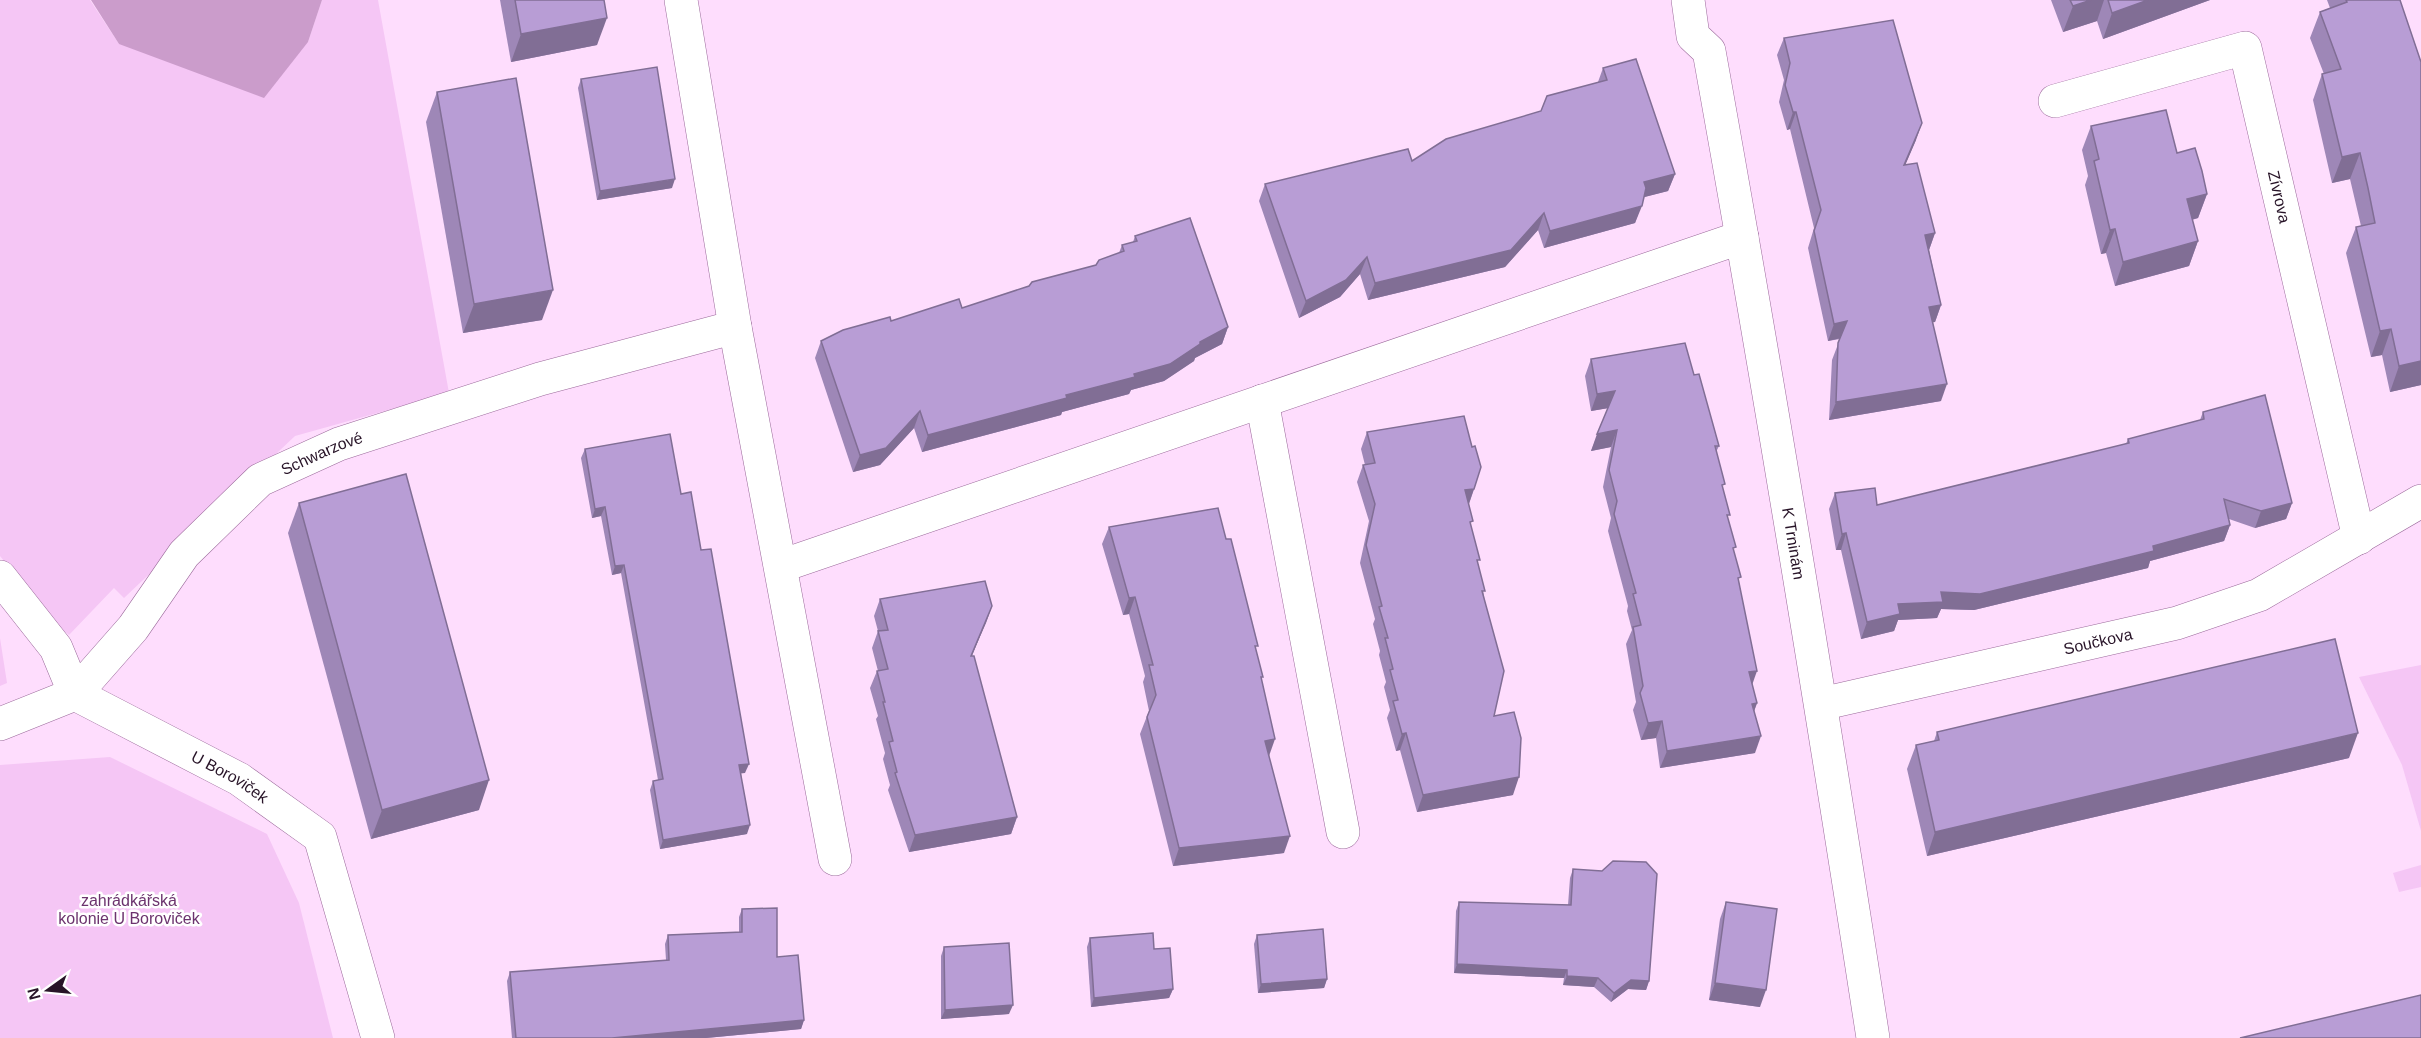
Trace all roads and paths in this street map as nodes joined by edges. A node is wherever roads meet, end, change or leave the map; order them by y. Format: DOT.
graph roads {
  1 [pos="681,0"];
  2 [pos="1688,0"];
  3 [pos="2055,101"];
  4 [pos="1742,237"];
  5 [pos="735,327"];
  6 [pos="1262,401"];
  7 [pos="2421,501"];
  8 [pos="2359,537"];
  9 [pos="780,566"];
  10 [pos="0,577"];
  11 [pos="75,694"];
  12 [pos="1821,704"];
  13 [pos="0,724"];
  14 [pos="1343,832"];
  15 [pos="836,859"];
  16 [pos="378,1038"];
  17 [pos="1873,1038"];
  1 -- 5 [label="street"];
  2 -- 4 [label="street, K Trninám"];
  3 -- 8 [label="street, Zívrova"];
  4 -- 6 [label="street"];
  4 -- 12 [label="street, K Trninám"];
  5 -- 9 [label="street"];
  5 -- 11 [label="street, Schwarzové"];
  6 -- 9 [label="street"];
  6 -- 14 [label="street"];
  7 -- 8 [label="street, Součkova"];
  8 -- 12 [label="street, Součkova"];
  9 -- 15 [label="street"];
  10 -- 11 [label="street"];
  11 -- 13 [label="street, Schwarzové"];
  11 -- 16 [label="street, U Boroviček"];
  12 -- 17 [label="street, K Trninám"];
}
